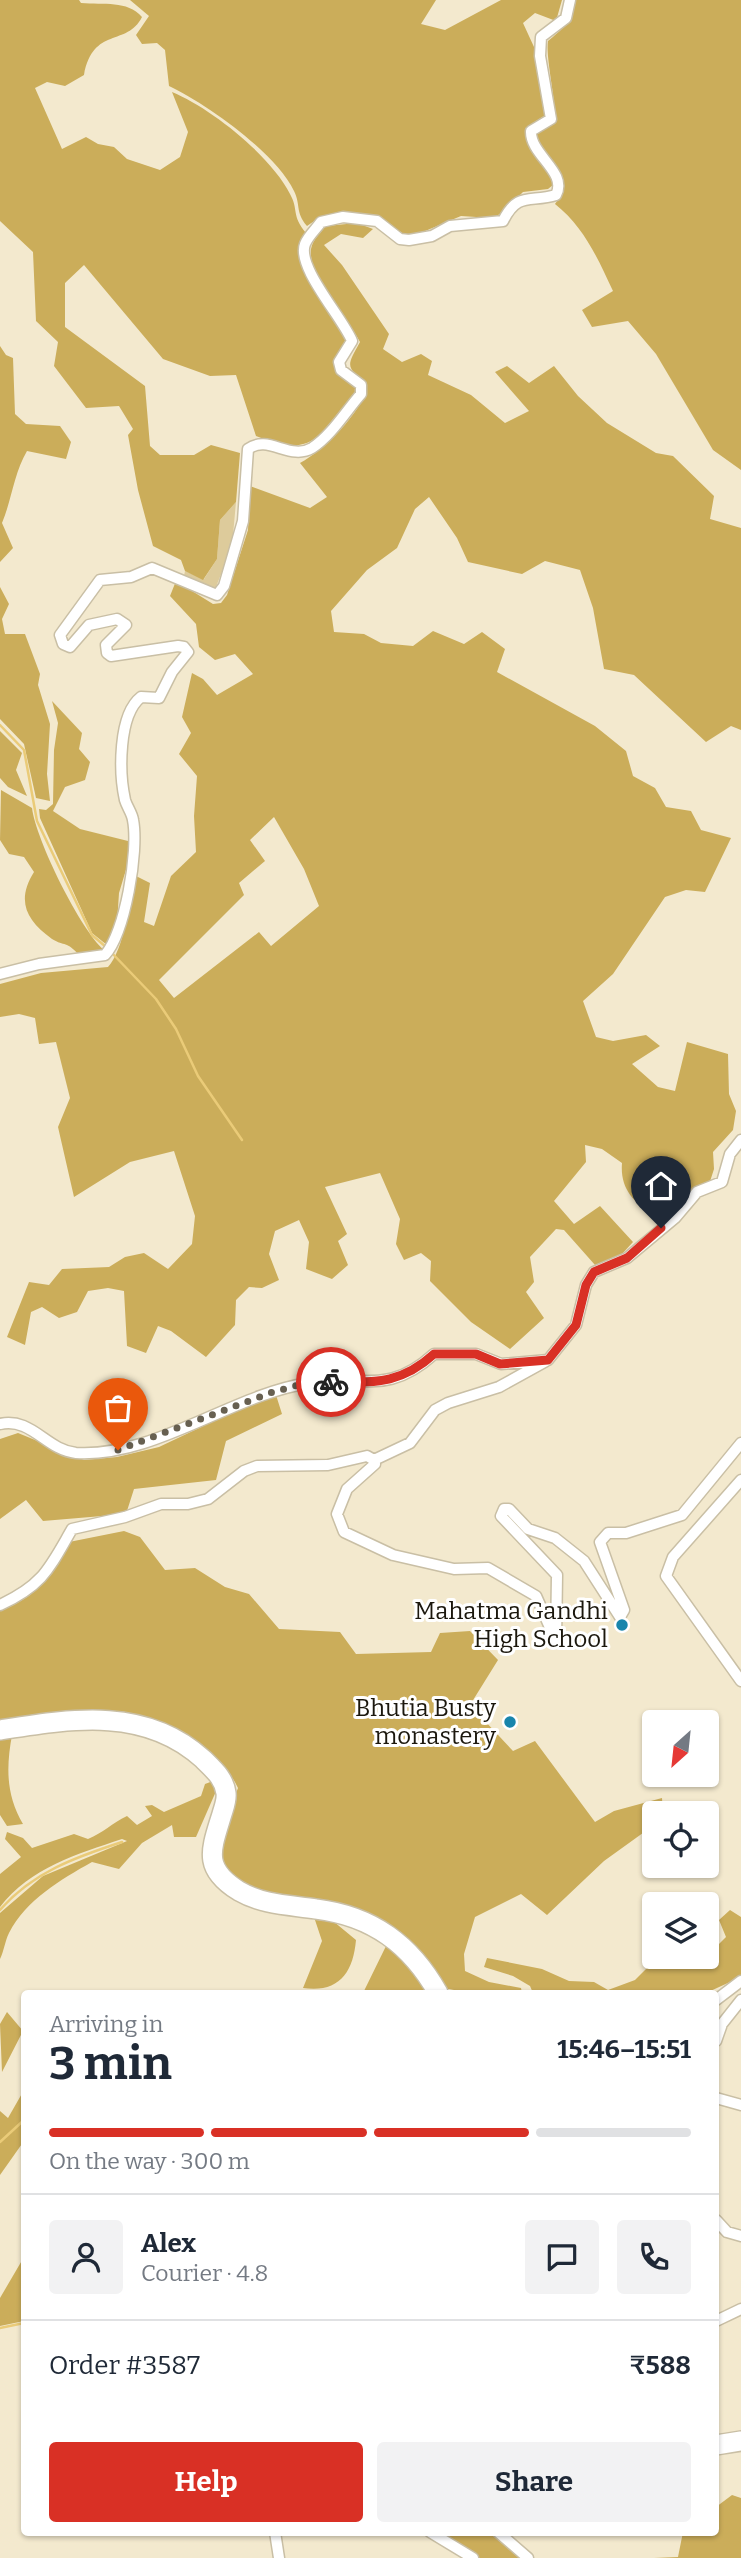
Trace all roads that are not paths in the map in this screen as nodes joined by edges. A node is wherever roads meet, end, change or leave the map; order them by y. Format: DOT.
graph roads {
  1 [pos="570,0"];
  2 [pos="0,974"];
  3 [pos="741,1140"];
  4 [pos="548,1360"];
  5 [pos="0,1424"];
  6 [pos="741,1444"];
  7 [pos="374,1460"];
  8 [pos="741,1480"];
  9 [pos="0,1605"];
  10 [pos="741,1681"];
  11 [pos="0,1730"];
  12 [pos="741,1981"];
  13 [pos="436,1990"];
  14 [pos="719,1998"];
  15 [pos="741,2000"];
  16 [pos="719,2032"];
  17 [pos="719,2099"];
  18 [pos="741,2105"];
  19 [pos="719,2223"];
  20 [pos="741,2236"];
  21 [pos="741,2309"];
  22 [pos="719,2319"];
  23 [pos="741,2441"];
  24 [pos="719,2445"];
  25 [pos="276,2536"];
  26 [pos="437,2536"];
  27 [pos="503,2536"];
  28 [pos="279,2558"];
  29 [pos="473,2558"];
  30 [pos="528,2558"];
  1 -- 2 [label="street"];
  3 -- 4 [label="street"];
  4 -- 5 [label="street"];
  4 -- 7 [label="street"];
  6 -- 7 [label="street"];
  7 -- 9 [label="street"];
  8 -- 10 [label="street"];
  11 -- 13 [label="highway"];
  12 -- 14 [label="street"];
  15 -- 16 [label="street"];
  17 -- 18 [label="street"];
  19 -- 20 [label="street"];
  21 -- 22 [label="street"];
  23 -- 24 [label="highway"];
  25 -- 28 [label="street"];
  26 -- 29 [label="street"];
  27 -- 30 [label="street"];
}
